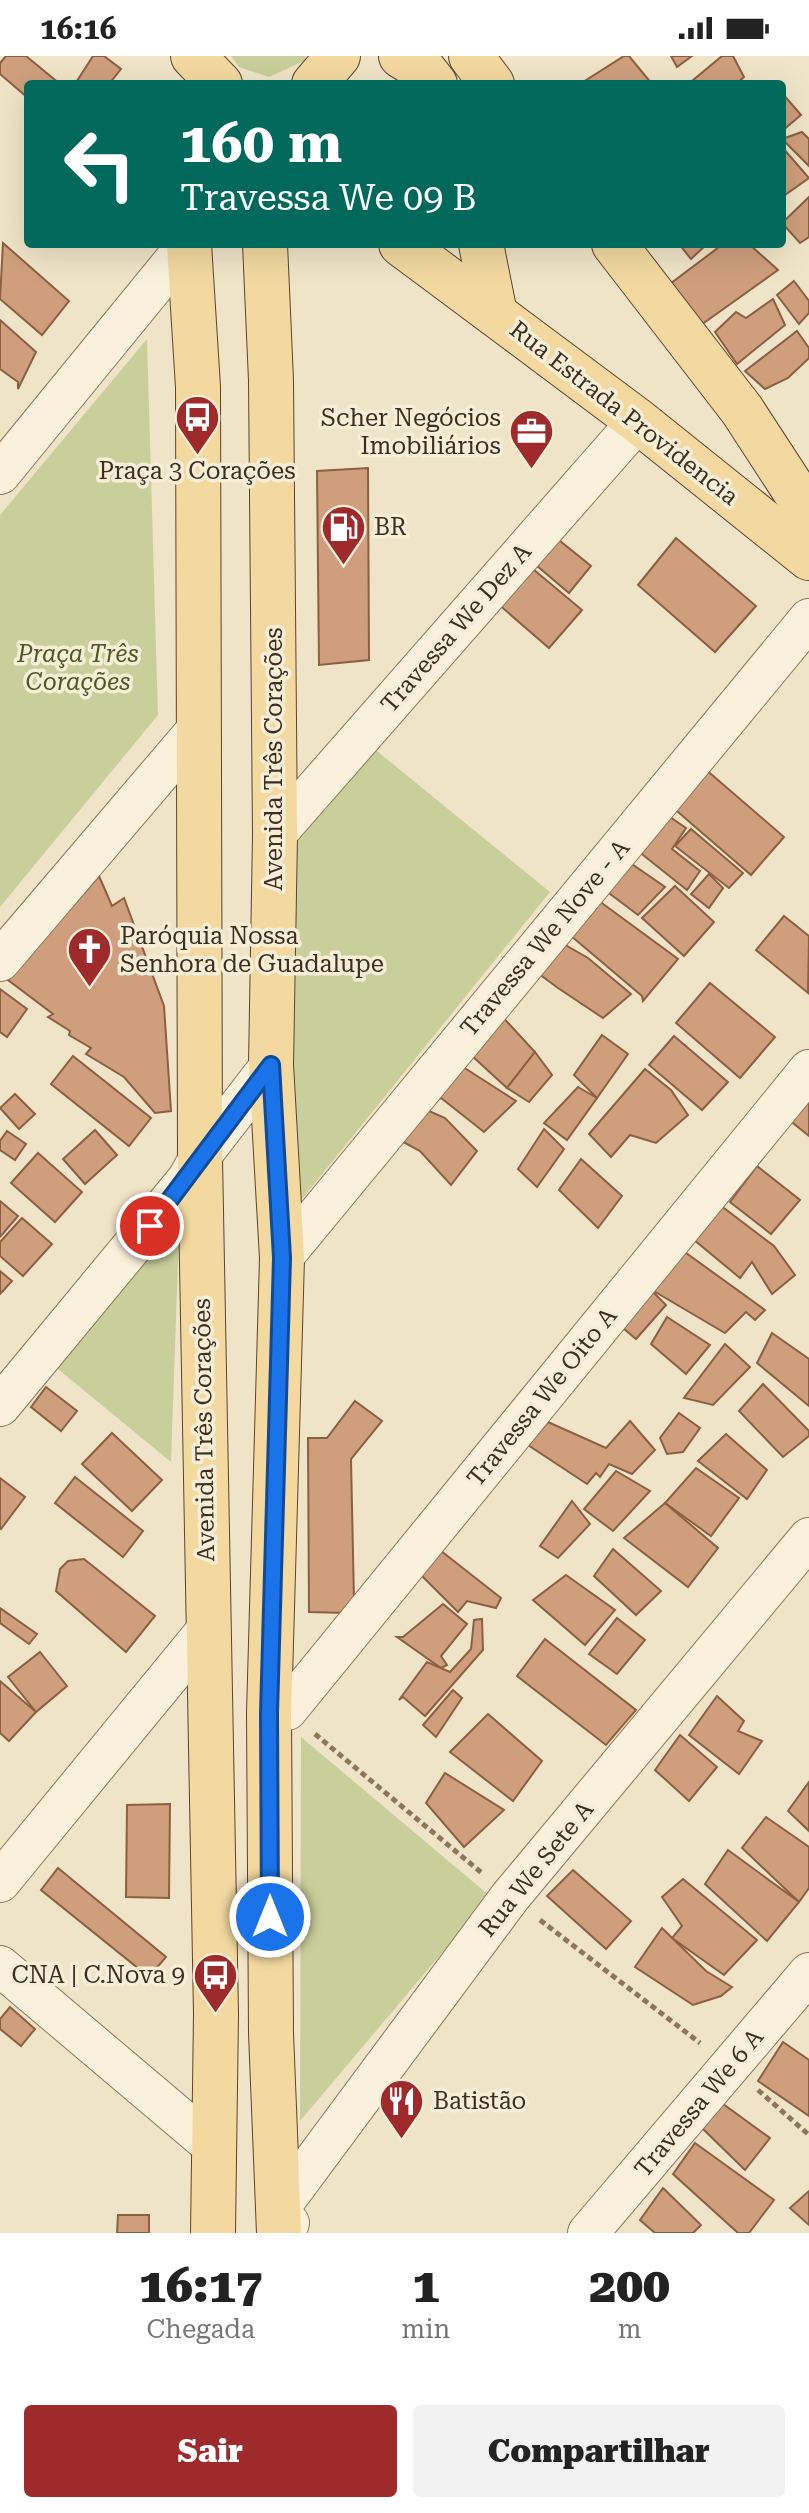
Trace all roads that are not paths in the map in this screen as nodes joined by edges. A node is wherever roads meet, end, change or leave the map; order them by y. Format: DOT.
graph roads {
  1 [pos="181,56"];
  2 [pos="193,56"];
  3 [pos="401,56"];
  4 [pos="471,56"];
  5 [pos="183,80"];
  6 [pos="216,80"];
  7 [pos="432,80"];
  8 [pos="489,80"];
  9 [pos="185,248"];
  10 [pos="188,248"];
  11 [pos="265,248"];
  12 [pos="406,248"];
  13 [pos="482,248"];
  14 [pos="617,248"];
  15 [pos="495,314"];
  16 [pos="638,421"];
  17 [pos="0,474"];
  18 [pos="809,513"];
  19 [pos="809,558"];
  20 [pos="809,619"];
  21 [pos="196,731"];
  22 [pos="275,835"];
  23 [pos="0,961"];
  24 [pos="271,1065"];
  25 [pos="809,1070"];
  26 [pos="200,1157"];
  27 [pos="282,1258"];
  28 [pos="0,1406"];
  29 [pos="809,1538"];
  30 [pos="207,1630"];
  31 [pos="278,1712"];
  32 [pos="0,1882"];
  33 [pos="0,1966"];
  34 [pos="809,1973"];
  35 [pos="213,2166"];
  36 [pos="285,2226"];
  37 [pos="213,2233"];
  38 [pos="588,2233"];
  1 -- 5 [label="main road"];
  2 -- 6 [label="main road"];
  3 -- 7 [label="main road"];
  4 -- 8 [label="main road"];
  9 -- 17 [label="street"];
  10 -- 21 [label="main road, Avenida Três Corações"];
  11 -- 22 [label="main road, Avenida Três Corações"];
  12 -- 15 [label="main road"];
  13 -- 15 [label="main road, Rua Estrada Providencia"];
  14 -- 18 [label="main road"];
  15 -- 16 [label="main road, Rua Estrada Providencia"];
  16 -- 19 [label="main road, Rua Estrada Providencia"];
  16 -- 22 [label="street, Travessa We Dez A"];
  20 -- 27 [label="street, Travessa We Nove - A"];
  21 -- 23 [label="street"];
  21 -- 26 [label="main road, Avenida Três Corações"];
  22 -- 24 [label="main road, Avenida Três Corações"];
  24 -- 26 [label="street"];
  24 -- 27 [label="main road, Avenida Três Corações"];
  25 -- 31 [label="street, Travessa We Oito A"];
  26 -- 28 [label="street"];
  26 -- 30 [label="main road, Avenida Três Corações"];
  27 -- 31 [label="main road, Avenida Três Corações"];
  29 -- 36 [label="street, Rua We Sete A"];
  30 -- 32 [label="street"];
  30 -- 35 [label="main road, Avenida Três Corações"];
  31 -- 36 [label="main road, Avenida Três Corações"];
  33 -- 35 [label="street"];
  34 -- 38 [label="street, Travessa We 6 A"];
  35 -- 36 [label="main road"];
  35 -- 37 [label="main road, Avenida Três Corações"];
}
